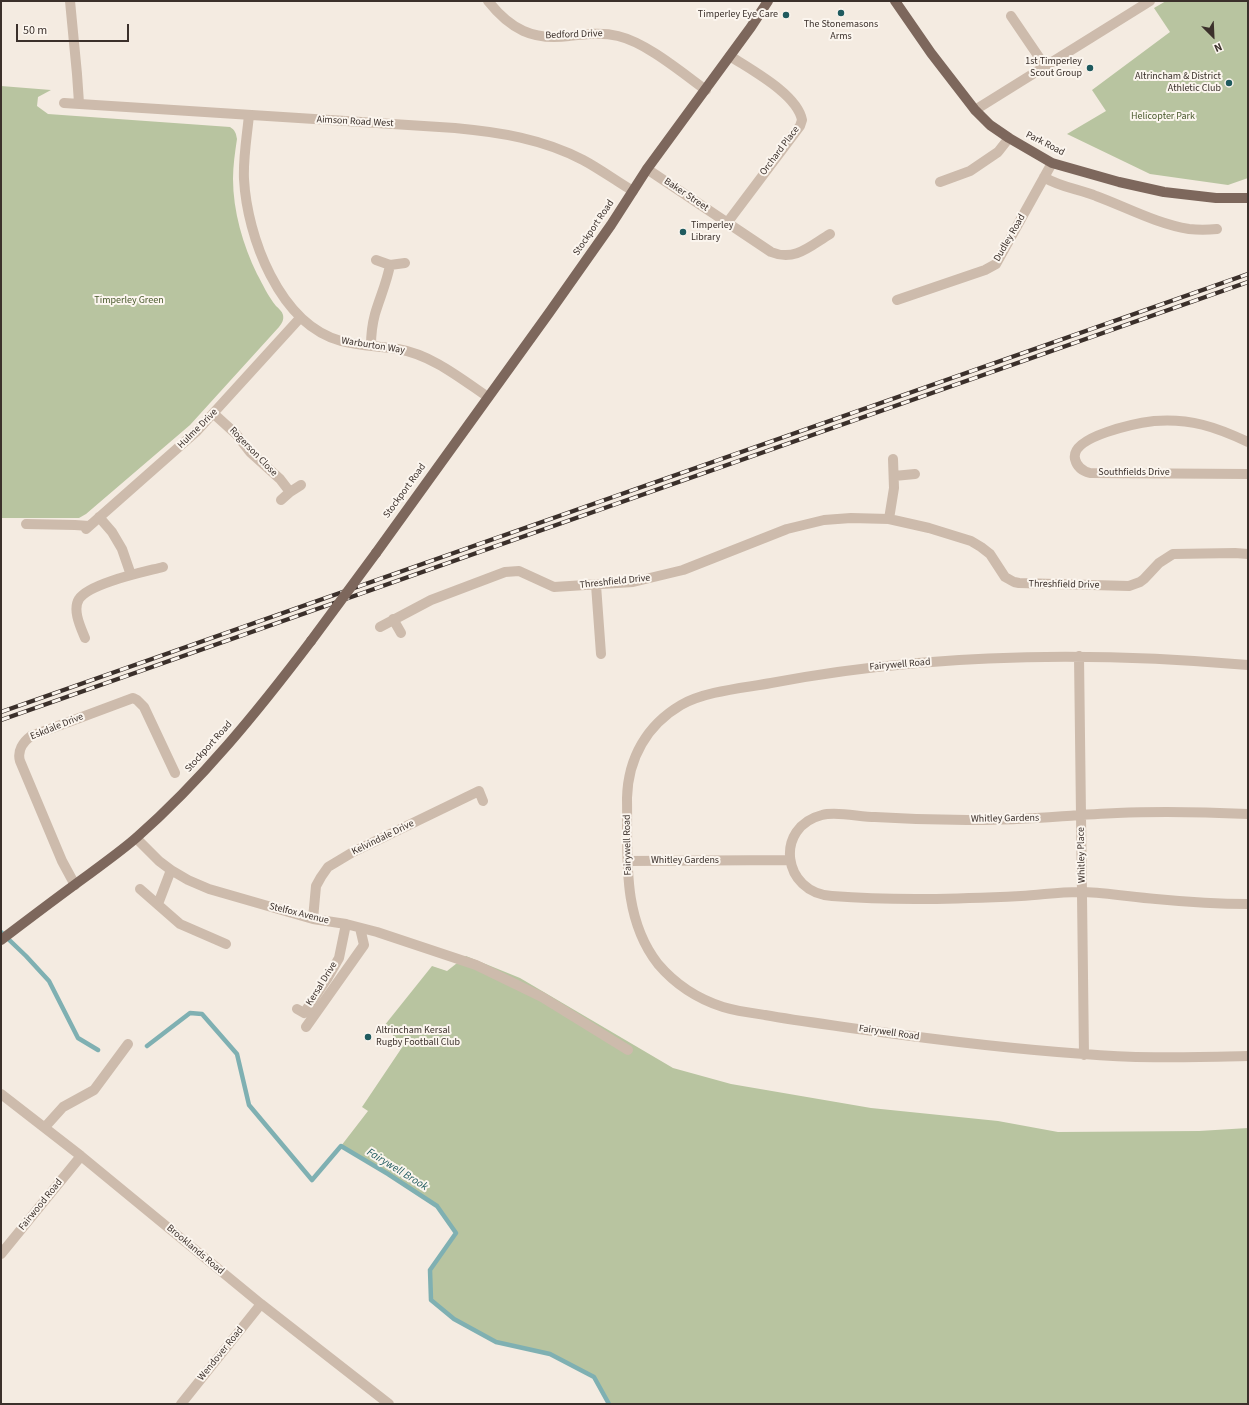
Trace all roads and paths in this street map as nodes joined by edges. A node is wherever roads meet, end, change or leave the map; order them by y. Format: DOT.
graph roads {
  1 [pos="70,1"];
  2 [pos="488,1"];
  3 [pos="768,1"];
  4 [pos="895,1"];
  5 [pos="1150,1"];
  6 [pos="1011,16"];
  7 [pos="730,56"];
  8 [pos="1045,66"];
  9 [pos="706,90"];
  10 [pos="64,103"];
  11 [pos="79,103"];
  12 [pos="975,110"];
  13 [pos="249,115"];
  14 [pos="1009,138"];
  15 [pos="1052,163"];
  16 [pos="648,169"];
  17 [pos="1044,178"];
  18 [pos="940,182"];
  19 [pos="633,191"];
  20 [pos="1248,198"];
  21 [pos="726,223"];
  22 [pos="1217,229"];
  23 [pos="830,234"];
  24 [pos="376,260"];
  25 [pos="405,263"];
  26 [pos="390,265"];
  27 [pos="897,300"];
  28 [pos="300,318"];
  29 [pos="371,346"];
  30 [pos="488,397"];
  31 [pos="214,414"];
  32 [pos="1248,442"];
  33 [pos="893,459"];
  34 [pos="915,474"];
  35 [pos="1248,474"];
  36 [pos="894,476"];
  37 [pos="301,485"];
  38 [pos="290,492"];
  39 [pos="281,500"];
  40 [pos="99,517"];
  41 [pos="889,519"];
  42 [pos="26,524"];
  43 [pos="1248,554"];
  44 [pos="163,567"];
  45 [pos="131,574"];
  46 [pos="596,585"];
  47 [pos="393,619"];
  48 [pos="380,627"];
  49 [pos="401,633"];
  50 [pos="85,638"];
  51 [pos="601,654"];
  52 [pos="1079,656"];
  53 [pos="1248,666"];
  54 [pos="175,773"];
  55 [pos="483,801"];
  56 [pos="1248,814"];
  57 [pos="1081,815"];
  58 [pos="136,838"];
  59 [pos="790,860"];
  60 [pos="628,861"];
  61 [pos="171,870"];
  62 [pos="75,885"];
  63 [pos="140,889"];
  64 [pos="1082,892"];
  65 [pos="158,904"];
  66 [pos="1248,904"];
  67 [pos="313,919"];
  68 [pos="346,924"];
  69 [pos="360,928"];
  70 [pos="1,940"];
  71 [pos="226,944"];
  72 [pos="297,1009"];
  73 [pos="306,1027"];
  74 [pos="128,1044"];
  75 [pos="628,1050"];
  76 [pos="1084,1054"];
  77 [pos="1248,1056"];
  78 [pos="1,1094"];
  79 [pos="45,1127"];
  80 [pos="81,1156"];
  81 [pos="1,1254"];
  82 [pos="261,1304"];
  83 [pos="181,1404"];
  84 [pos="390,1404"];
  1 -- 11 [label="street"];
  2 -- 9 [label="street, Bedford Drive"];
  3 -- 7 [label="main road, Stockport Road"];
  4 -- 12 [label="main road, Park Road"];
  5 -- 8 [label="street"];
  6 -- 8 [label="street"];
  7 -- 9 [label="main road, Stockport Road"];
  7 -- 21 [label="street, Orchard Place"];
  8 -- 12 [label="street"];
  9 -- 16 [label="main road, Stockport Road"];
  10 -- 11 [label="street, Aimson Road West"];
  11 -- 13 [label="street, Aimson Road West"];
  12 -- 14 [label="main road, Park Road"];
  13 -- 19 [label="street, Aimson Road West"];
  13 -- 28 [label="street, Warburton Way"];
  14 -- 15 [label="main road, Park Road"];
  14 -- 18 [label="street"];
  15 -- 17 [label="street, Dudley Road"];
  15 -- 20 [label="main road, Park Road"];
  16 -- 19 [label="main road, Stockport Road"];
  16 -- 21 [label="street, Baker Street"];
  17 -- 22 [label="street"];
  17 -- 27 [label="street, Dudley Road"];
  19 -- 30 [label="main road, Stockport Road"];
  21 -- 23 [label="street, Baker Street"];
  24 -- 26 [label="street"];
  25 -- 26 [label="street"];
  26 -- 29 [label="street"];
  28 -- 29 [label="street, Warburton Way"];
  28 -- 31 [label="street, Hulme Drive"];
  29 -- 30 [label="street, Warburton Way"];
  30 -- 58 [label="main road, Stockport Road, bridge"];
  31 -- 38 [label="street, Rogerson Close"];
  31 -- 40 [label="street, Hulme Drive"];
  32 -- 35 [label="street, Southfields Drive"];
  33 -- 36 [label="street"];
  34 -- 36 [label="street"];
  36 -- 41 [label="street"];
  37 -- 38 [label="street"];
  38 -- 39 [label="street"];
  40 -- 42 [label="street, Hulme Drive"];
  40 -- 45 [label="street"];
  41 -- 43 [label="street, Threshfield Drive"];
  41 -- 46 [label="street, Threshfield Drive"];
  44 -- 45 [label="street"];
  45 -- 50 [label="street"];
  46 -- 47 [label="street, Threshfield Drive"];
  46 -- 51 [label="street"];
  47 -- 48 [label="street, Threshfield Drive"];
  47 -- 49 [label="street"];
  52 -- 53 [label="street, Fairywell Road"];
  52 -- 57 [label="street, Whitley Place"];
  52 -- 60 [label="street, Fairywell Road"];
  54 -- 62 [label="street, Eskdale Drive"];
  55 -- 67 [label="street, Kelvindale Drive"];
  56 -- 57 [label="street, Whitley Gardens"];
  57 -- 59 [label="street, Whitley Gardens"];
  57 -- 64 [label="street, Whitley Place"];
  58 -- 61 [label="street, Stelfox Avenue"];
  58 -- 62 [label="main road, Stockport Road"];
  59 -- 60 [label="street, Whitley Gardens"];
  59 -- 64 [label="street"];
  60 -- 76 [label="street, Fairywell Road"];
  61 -- 65 [label="street"];
  61 -- 67 [label="street, Stelfox Avenue"];
  62 -- 70 [label="main road, Stockport Road"];
  63 -- 65 [label="street"];
  64 -- 66 [label="street"];
  64 -- 76 [label="street, Whitley Place"];
  65 -- 71 [label="street"];
  67 -- 68 [label="street, Stelfox Avenue"];
  68 -- 69 [label="street, Stelfox Avenue"];
  68 -- 72 [label="street, Kersal Drive"];
  69 -- 73 [label="street"];
  69 -- 75 [label="street, Stelfox Avenue"];
  74 -- 79 [label="street"];
  76 -- 77 [label="street, Fairywell Road"];
  78 -- 79 [label="street, Brooklands Road"];
  79 -- 80 [label="street, Brooklands Road"];
  80 -- 81 [label="street, Fairwood Road"];
  80 -- 82 [label="street, Brooklands Road"];
  82 -- 83 [label="street, Wendover Road"];
  82 -- 84 [label="street, Brooklands Road"];
}
